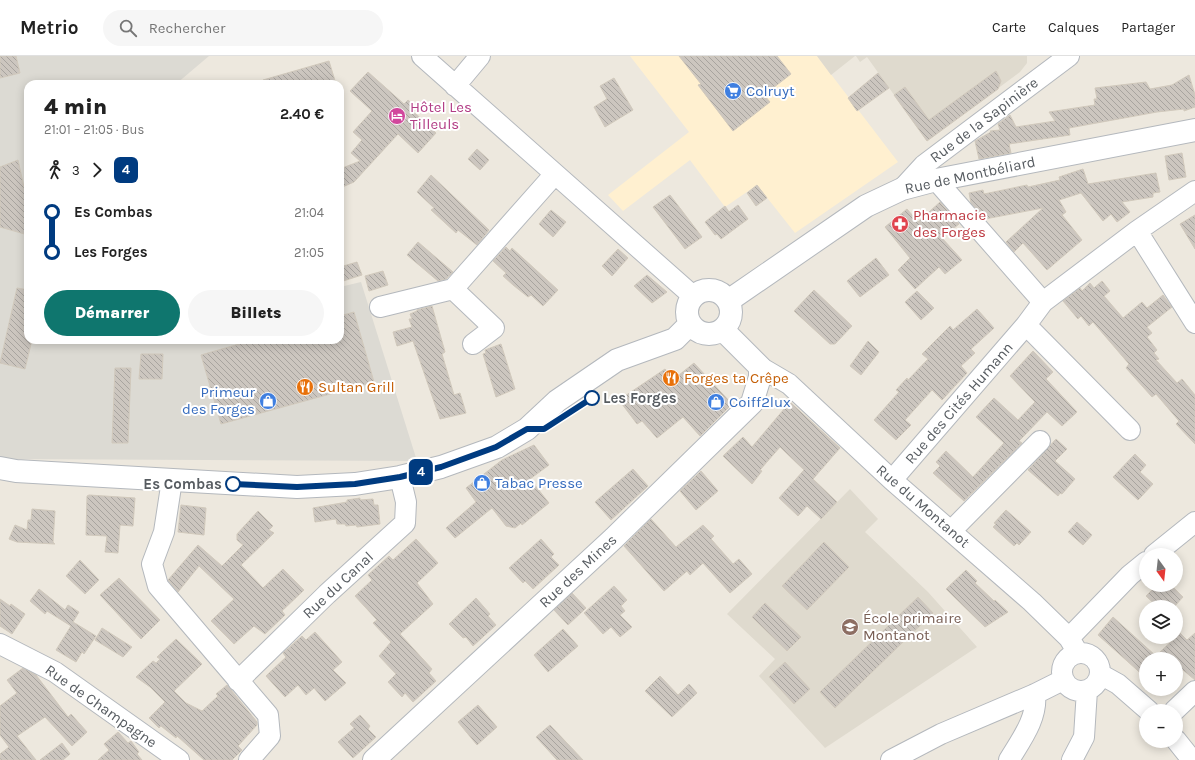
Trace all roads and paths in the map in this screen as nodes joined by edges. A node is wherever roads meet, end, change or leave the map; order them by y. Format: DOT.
graph roads {
  1 [pos="422,56"];
  2 [pos="480,56"];
  3 [pos="1059,59"];
  4 [pos="455,86"];
  5 [pos="1194,133"];
  6 [pos="554,175"];
  7 [pos="936,180"];
  8 [pos="902,189"];
  9 [pos="1195,191"];
  10 [pos="1137,231"];
  11 [pos="454,289"];
  12 [pos="693,296"];
  13 [pos="728,301"];
  14 [pos="1043,302"];
  15 [pos="380,307"];
  16 [pos="1195,323"];
  17 [pos="690,324"];
  18 [pos="1026,325"];
  19 [pos="723,330"];
  20 [pos="473,344"];
  21 [pos="760,367"];
  22 [pos="1130,430"];
  23 [pos="1040,440"];
  24 [pos="0,468"];
  25 [pos="400,477"];
  26 [pos="172,480"];
  27 [pos="892,480"];
  28 [pos="1195,522"];
  29 [pos="951,531"];
  30 [pos="1163,548"];
  31 [pos="1139,568"];
  32 [pos="0,644"];
  33 [pos="1074,645"];
  34 [pos="1100,674"];
  35 [pos="1063,680"];
  36 [pos="238,681"];
  37 [pos="1087,690"];
  38 [pos="1195,691"];
  39 [pos="1035,694"];
  40 [pos="1140,704"];
  41 [pos="1181,704"];
  42 [pos="1182,748"];
  43 [pos="174,759"];
  44 [pos="249,760"];
  45 [pos="374,760"];
  46 [pos="891,760"];
  47 [pos="1009,760"];
  48 [pos="1072,760"];
  49 [pos="1192,760"];
  1 -- 4 [label="street"];
  2 -- 4 [label="street"];
  3 -- 8 [label="street, Rue de la Sapinière"];
  4 -- 6 [label="street"];
  5 -- 7 [label="street, Rue de Montbéliard"];
  6 -- 11 [label="street"];
  6 -- 12 [label="street"];
  7 -- 8 [label="street, Rue de Montbéliard"];
  7 -- 14 [label="street"];
  8 -- 13 [label="street, Rue de Montbéliard"];
  9 -- 10 [label="street, Rue des Cités Humann"];
  10 -- 14 [label="street, Rue des Cités Humann"];
  10 -- 16 [label="street"];
  11 -- 15 [label="street"];
  11 -- 20 [label="street"];
  12 -- 13 [label="street"];
  12 -- 17 [label="street"];
  13 -- 19 [label="street"];
  14 -- 18 [label="street, Rue des Cités Humann"];
  17 -- 19 [label="street"];
  17 -- 25 [label="street"];
  18 -- 22 [label="street"];
  18 -- 27 [label="street, Rue des Cités Humann"];
  19 -- 21 [label="street"];
  21 -- 27 [label="street, Rue du Montanot"];
  21 -- 45 [label="street, Rue des Mines"];
  23 -- 29 [label="street"];
  24 -- 26 [label="street"];
  25 -- 26 [label="street"];
  25 -- 36 [label="street, Rue du Canal"];
  26 -- 36 [label="street"];
  27 -- 29 [label="street, Rue du Montanot"];
  28 -- 30 [label="street"];
  29 -- 33 [label="street, Rue du Montanot"];
  31 -- 33 [label="street"];
  32 -- 43 [label="street, Rue de Champagne"];
  33 -- 34 [label="street"];
  33 -- 35 [label="street"];
  34 -- 37 [label="street"];
  34 -- 40 [label="street"];
  35 -- 37 [label="street"];
  35 -- 39 [label="street"];
  36 -- 44 [label="street"];
  37 -- 48 [label="street"];
  38 -- 41 [label="street"];
  39 -- 46 [label="street"];
  39 -- 47 [label="street"];
  42 -- 49 [label="street"];
}
